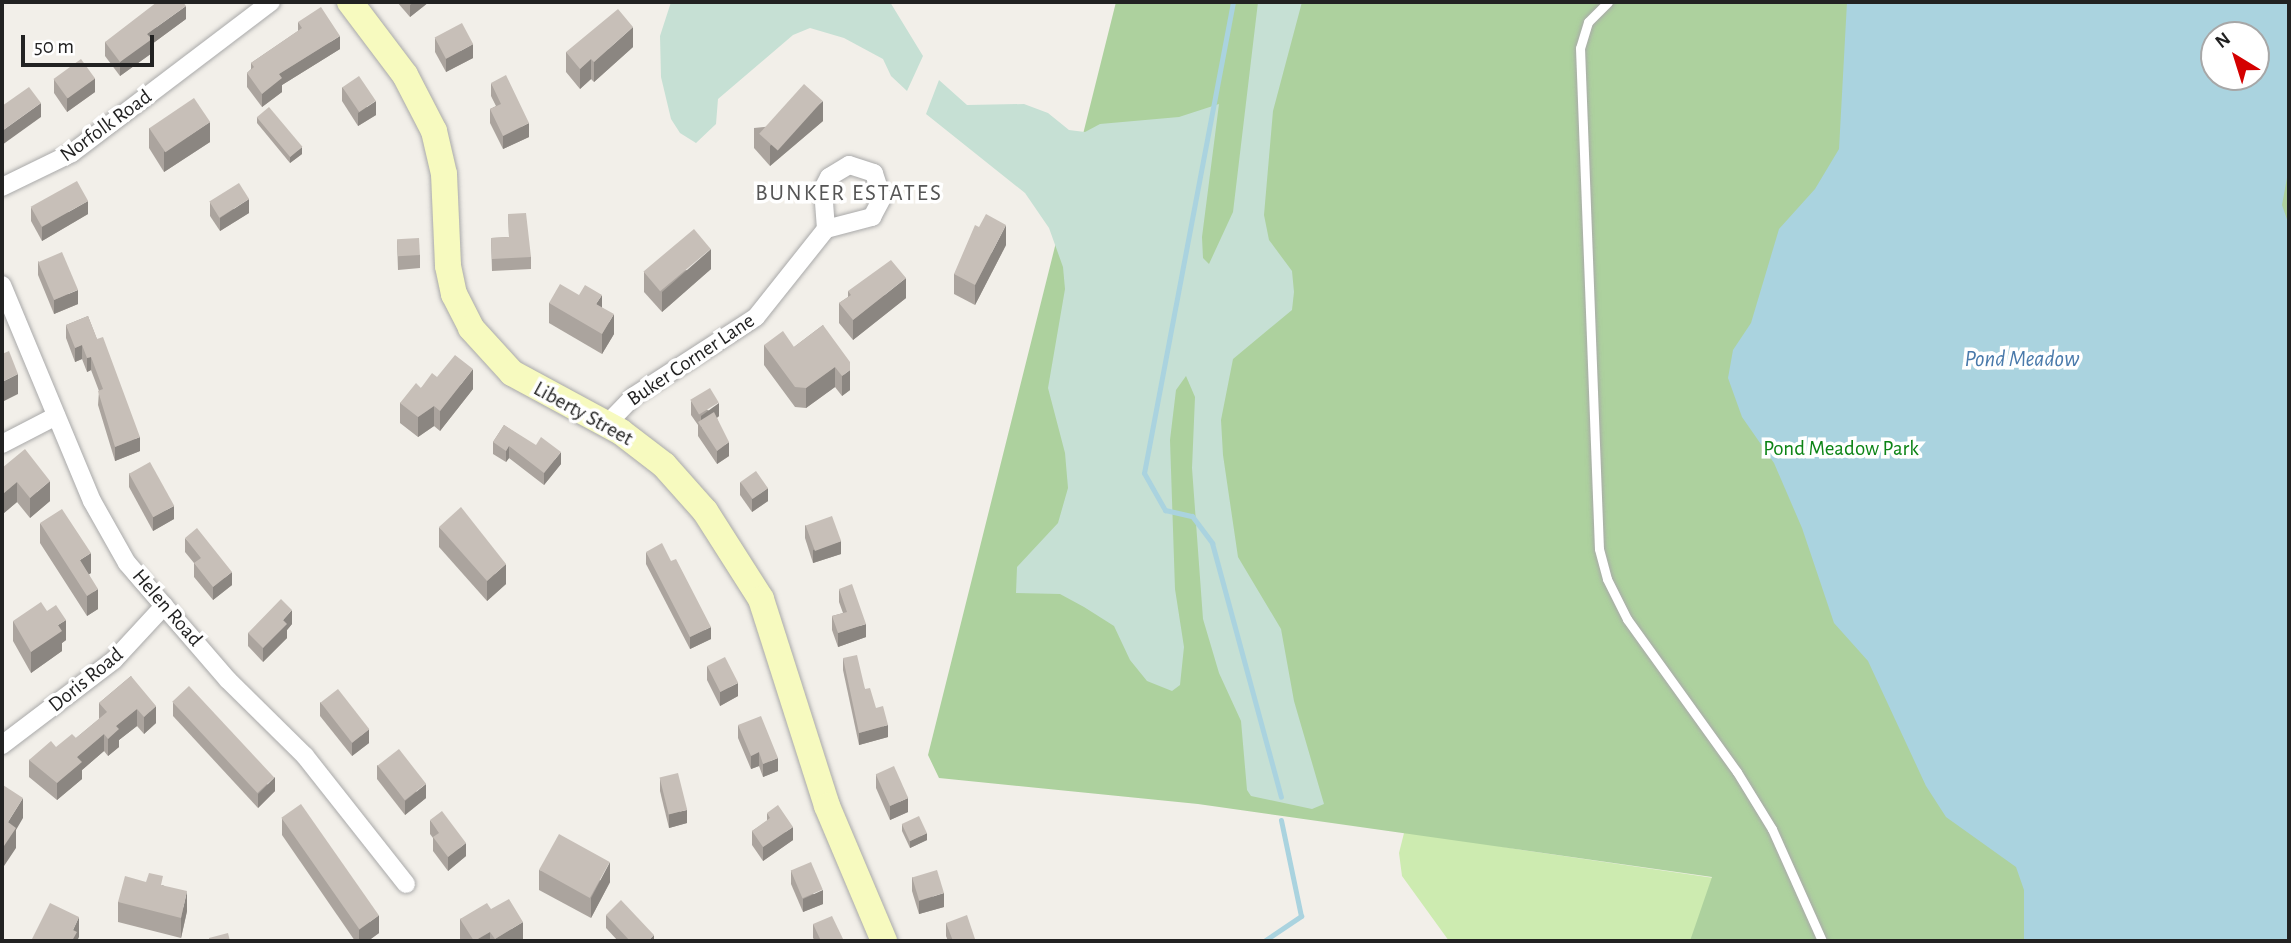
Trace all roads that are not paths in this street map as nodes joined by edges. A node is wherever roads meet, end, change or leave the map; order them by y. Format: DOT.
graph roads {
  1 [pos="271,2"];
  2 [pos="350,2"];
  3 [pos="1608,2"];
  4 [pos="2,187"];
  5 [pos="826,229"];
  6 [pos="2,285"];
  7 [pos="56,416"];
  8 [pos="607,424"];
  9 [pos="2,444"];
  10 [pos="164,606"];
  11 [pos="2,745"];
  12 [pos="405,884"];
  13 [pos="884,941"];
  14 [pos="1822,941"];
  1 -- 4 [label="street, Norfolk Road"];
  2 -- 8 [label="main road, Liberty Street"];
  3 -- 14 [label="lane"];
  5 -- 8 [label="street, Buker Corner Lane"];
  6 -- 7 [label="street, Helen Road"];
  7 -- 9 [label="street"];
  7 -- 10 [label="street, Helen Road"];
  8 -- 13 [label="main road, Liberty Street"];
  10 -- 11 [label="street, Doris Road"];
  10 -- 12 [label="street, Helen Road"];
}
